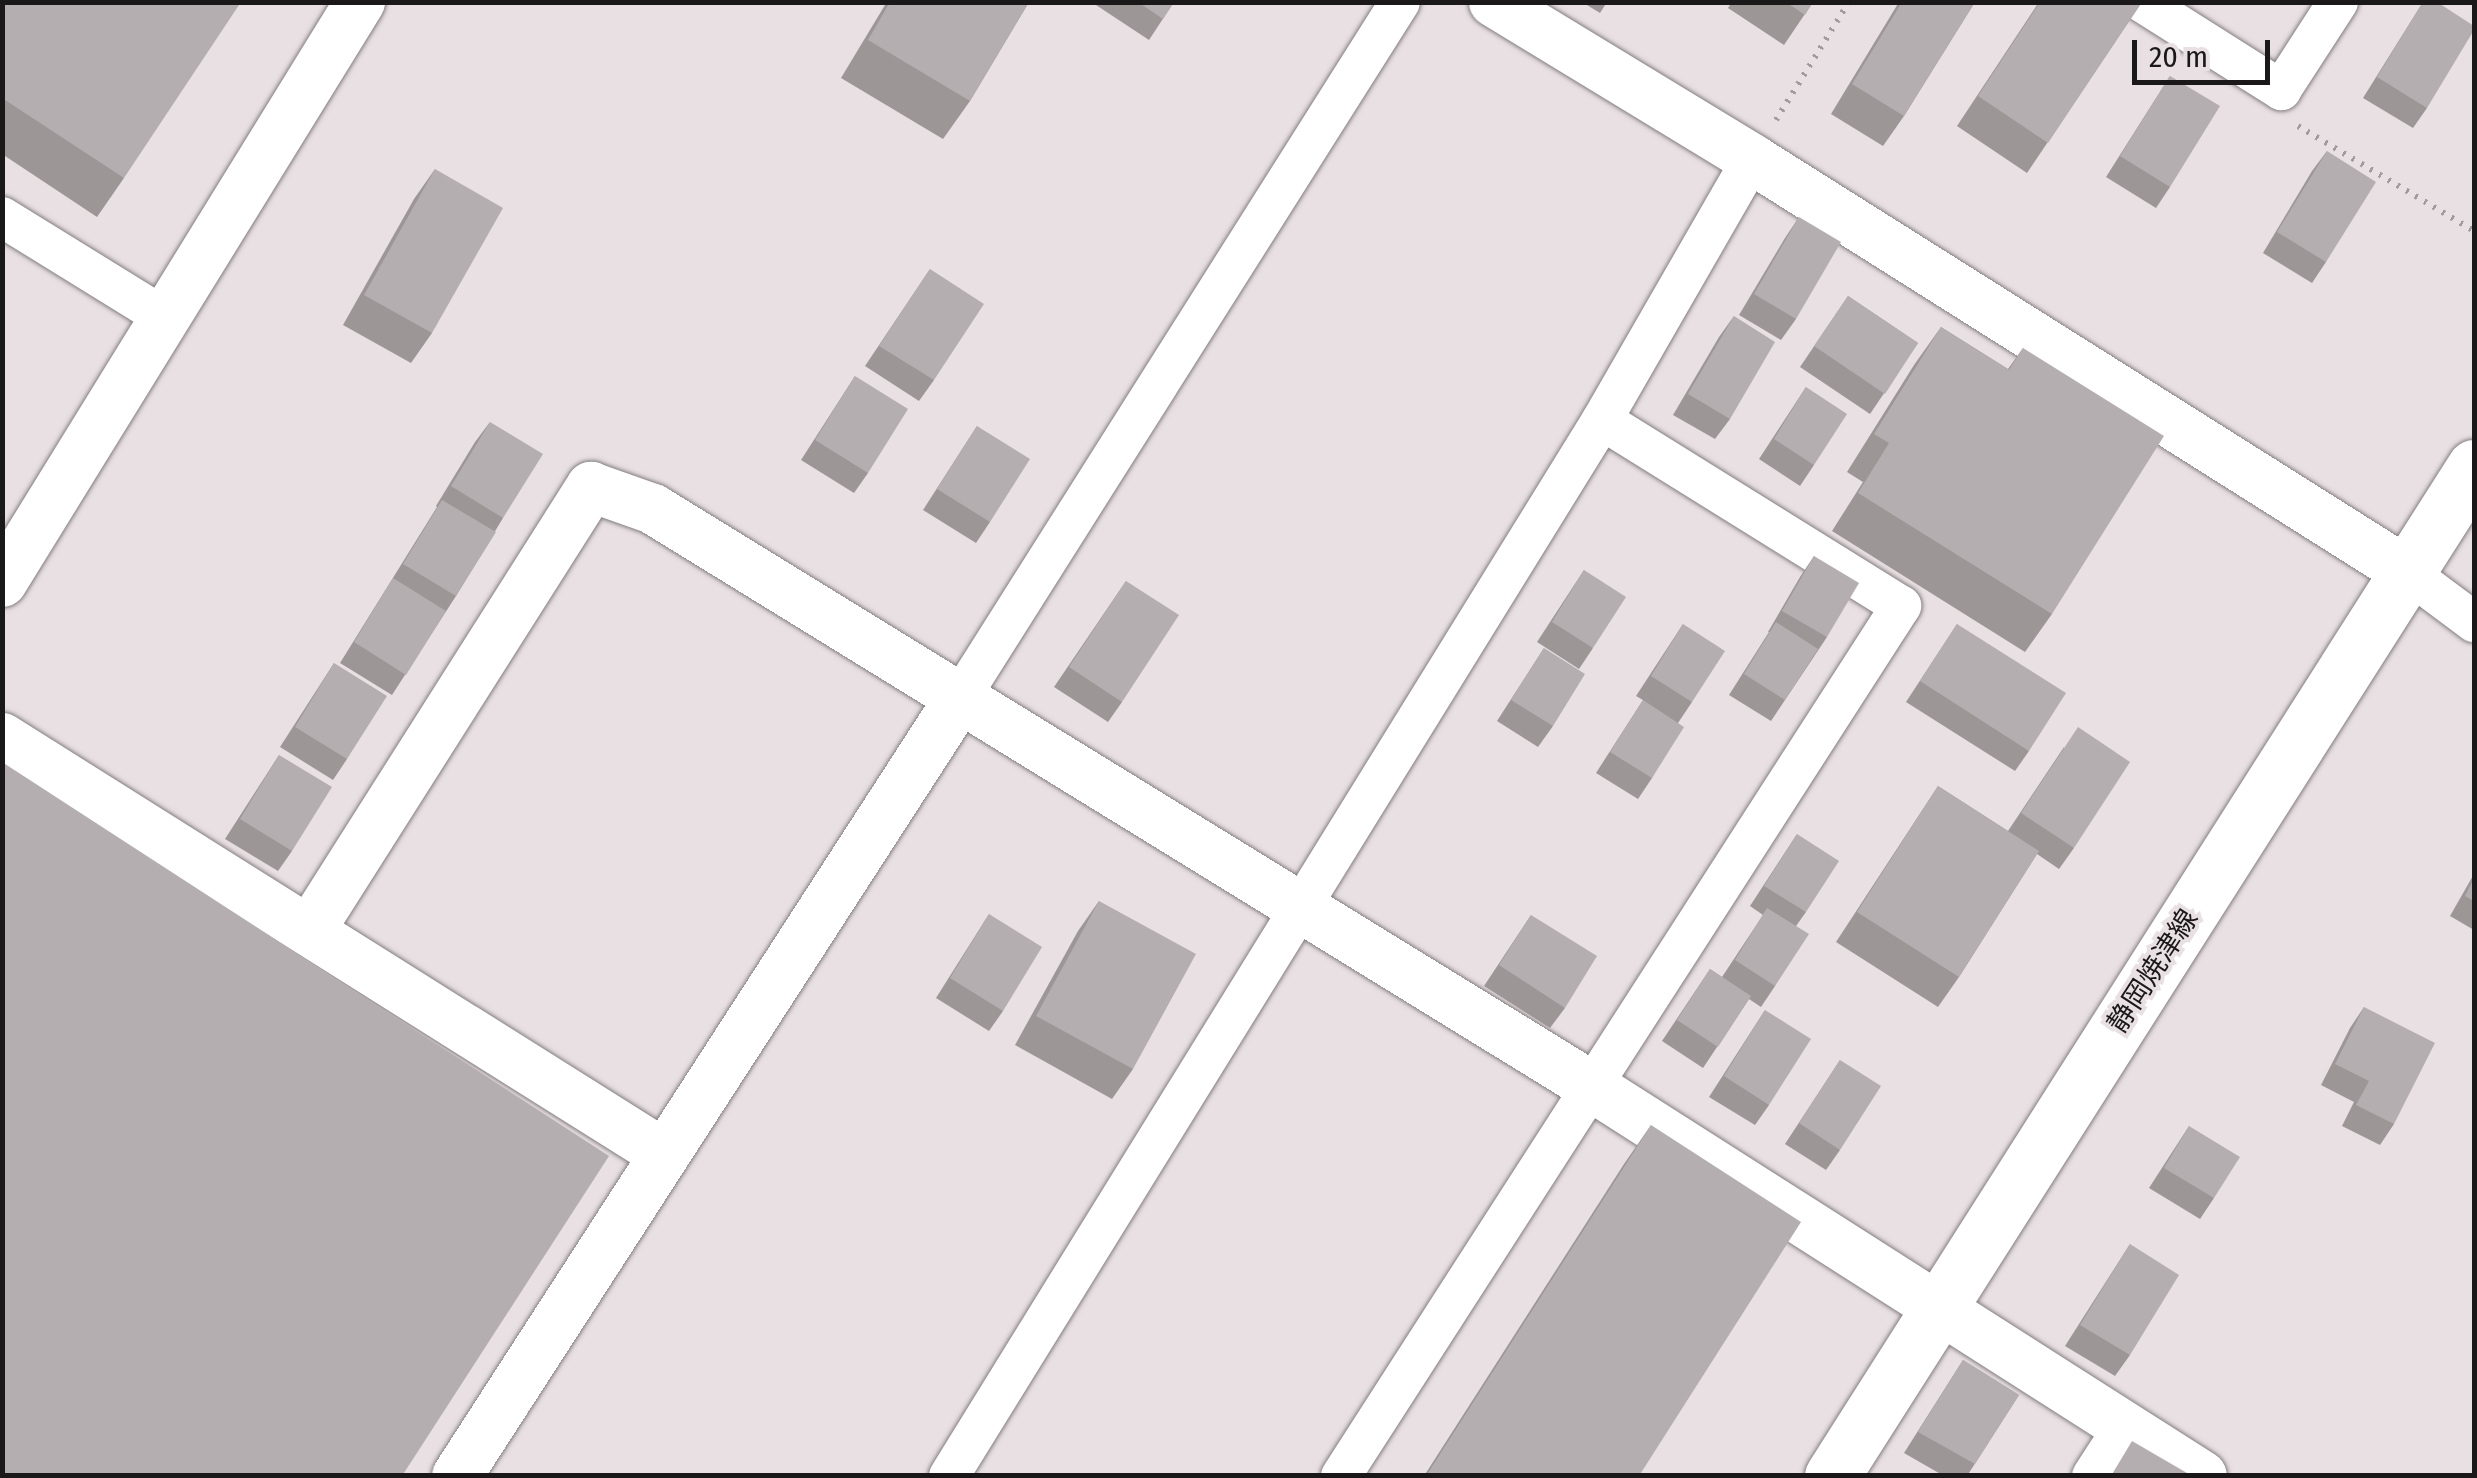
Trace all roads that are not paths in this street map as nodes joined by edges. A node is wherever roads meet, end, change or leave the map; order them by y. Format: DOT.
graph roads {
  1 [pos="360,2"];
  2 [pos="1400,2"];
  3 [pos="1494,2"];
  4 [pos="2142,2"];
  5 [pos="2338,2"];
  6 [pos="1752,159"];
  7 [pos="2,217"];
  8 [pos="168,320"];
  9 [pos="1602,420"];
  10 [pos="2474,467"];
  11 [pos="2407,572"];
  12 [pos="2,582"];
  13 [pos="2474,622"];
  14 [pos="960,698"];
  15 [pos="2,738"];
  16 [pos="1297,908"];
  17 [pos="310,930"];
  18 [pos="1594,1088"];
  19 [pos="662,1153"];
  20 [pos="1940,1305"];
  21 [pos="2125,1425"];
  22 [pos="457,1476"];
  23 [pos="949,1476"];
  24 [pos="1341,1476"];
  25 [pos="1832,1476"];
  26 [pos="2092,1476"];
  27 [pos="2202,1476"];
  1 -- 8 [label="street"];
  2 -- 14 [label="street"];
  3 -- 6 [label="street"];
  4 -- 5 [label="street"];
  6 -- 9 [label="street"];
  6 -- 11 [label="street"];
  7 -- 8 [label="street"];
  8 -- 12 [label="street"];
  9 -- 16 [label="street"];
  9 -- 18 [label="street"];
  10 -- 11 [label="main road, 静岡焼津線"];
  11 -- 13 [label="street"];
  11 -- 20 [label="main road, 静岡焼津線"];
  14 -- 16 [label="street"];
  14 -- 17 [label="street"];
  14 -- 19 [label="street"];
  15 -- 17 [label="street"];
  16 -- 18 [label="street"];
  16 -- 23 [label="street"];
  17 -- 19 [label="street"];
  18 -- 20 [label="street"];
  18 -- 24 [label="street"];
  19 -- 22 [label="street"];
  20 -- 21 [label="street"];
  20 -- 25 [label="main road, 静岡焼津線"];
  21 -- 26 [label="street"];
  21 -- 27 [label="street"];
}
